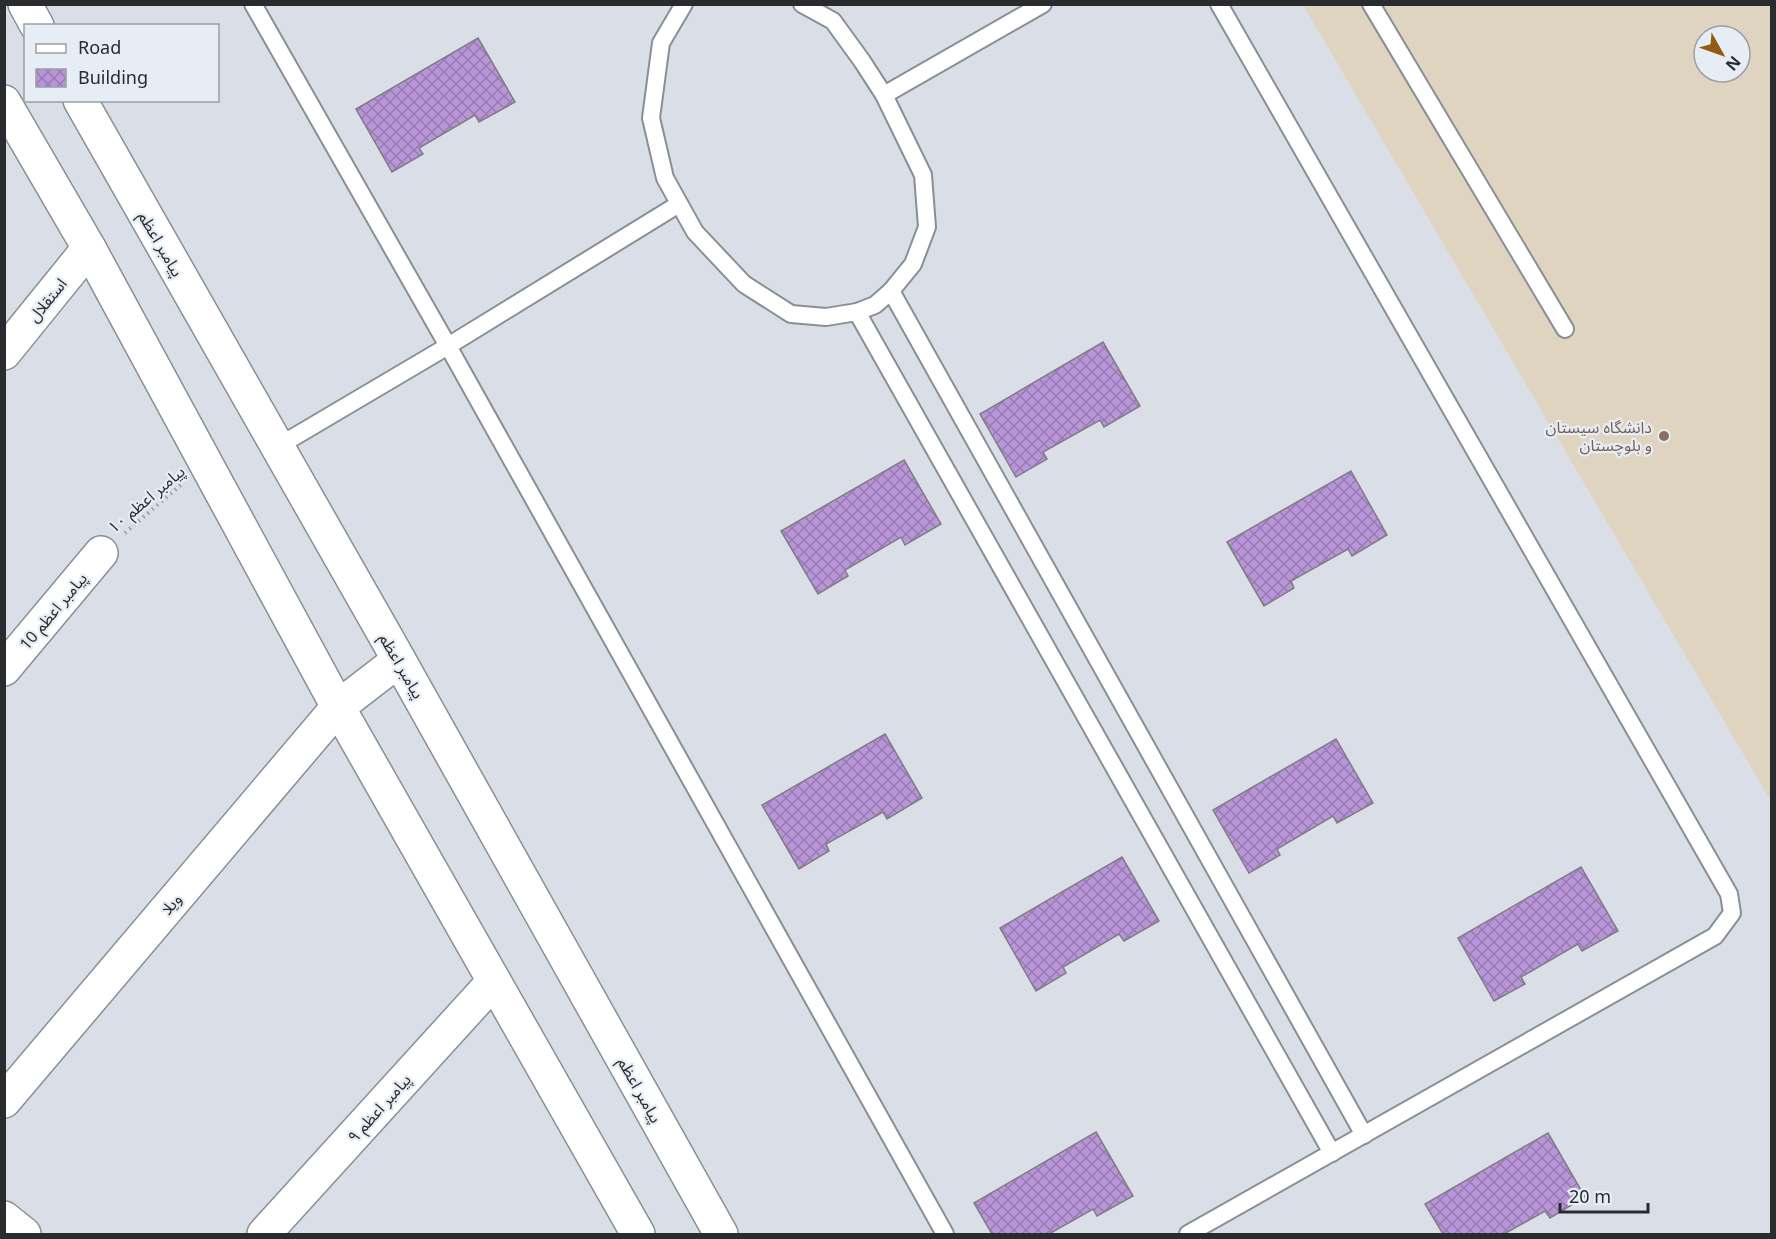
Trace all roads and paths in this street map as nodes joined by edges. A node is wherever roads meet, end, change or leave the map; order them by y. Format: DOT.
graph roads {
  1 [pos="25,4"];
  2 [pos="253,4"];
  3 [pos="684,4"];
  4 [pos="802,4"];
  5 [pos="1043,4"];
  6 [pos="1220,4"];
  7 [pos="1371,4"];
  8 [pos="36,24"];
  9 [pos="884,95"];
  10 [pos="4,102"];
  11 [pos="81,102"];
  12 [pos="679,204"];
  13 [pos="89,248"];
  14 [pos="891,291"];
  15 [pos="857,312"];
  16 [pos="1565,329"];
  17 [pos="448,346"];
  18 [pos="4,353"];
  19 [pos="277,447"];
  20 [pos="206,464"];
  21 [pos="101,553"];
  22 [pos="399,660"];
  23 [pos="4,669"];
  24 [pos="338,707"];
  25 [pos="494,981"];
  26 [pos="4,1101"];
  27 [pos="1364,1135"];
  28 [pos="1332,1153"];
  29 [pos="4,1218"];
  30 [pos="24,1234"];
  31 [pos="264,1234"];
  32 [pos="638,1234"];
  33 [pos="721,1234"];
  34 [pos="945,1234"];
  35 [pos="1188,1234"];
  1 -- 8 [label="main road"];
  2 -- 17 [label="lane"];
  3 -- 12 [label="lane"];
  4 -- 9 [label="lane"];
  5 -- 9 [label="lane"];
  6 -- 27 [label="lane"];
  7 -- 16 [label="lane"];
  9 -- 14 [label="lane"];
  10 -- 13 [label="main road"];
  11 -- 19 [label="main road, پیامبر اعظم"];
  12 -- 15 [label="lane"];
  12 -- 17 [label="lane"];
  13 -- 18 [label="main road, استقلال"];
  13 -- 20 [label="main road"];
  14 -- 15 [label="lane"];
  14 -- 27 [label="lane"];
  15 -- 28 [label="lane"];
  17 -- 19 [label="lane"];
  17 -- 34 [label="lane"];
  19 -- 22 [label="main road, پیامبر اعظم"];
  20 -- 21 [label="path, پیامبر اعظم ۱۰"];
  20 -- 24 [label="main road"];
  21 -- 23 [label="main road, پیامبر اعظم 10"];
  22 -- 24 [label="main road, ویلا"];
  22 -- 33 [label="main road, پیامبر اعظم"];
  24 -- 25 [label="main road"];
  24 -- 26 [label="main road, ویلا"];
  25 -- 31 [label="main road, پیامبر اعظم ۹"];
  25 -- 32 [label="main road"];
  27 -- 28 [label="lane"];
  28 -- 35 [label="lane"];
  29 -- 30 [label="main road"];
}
